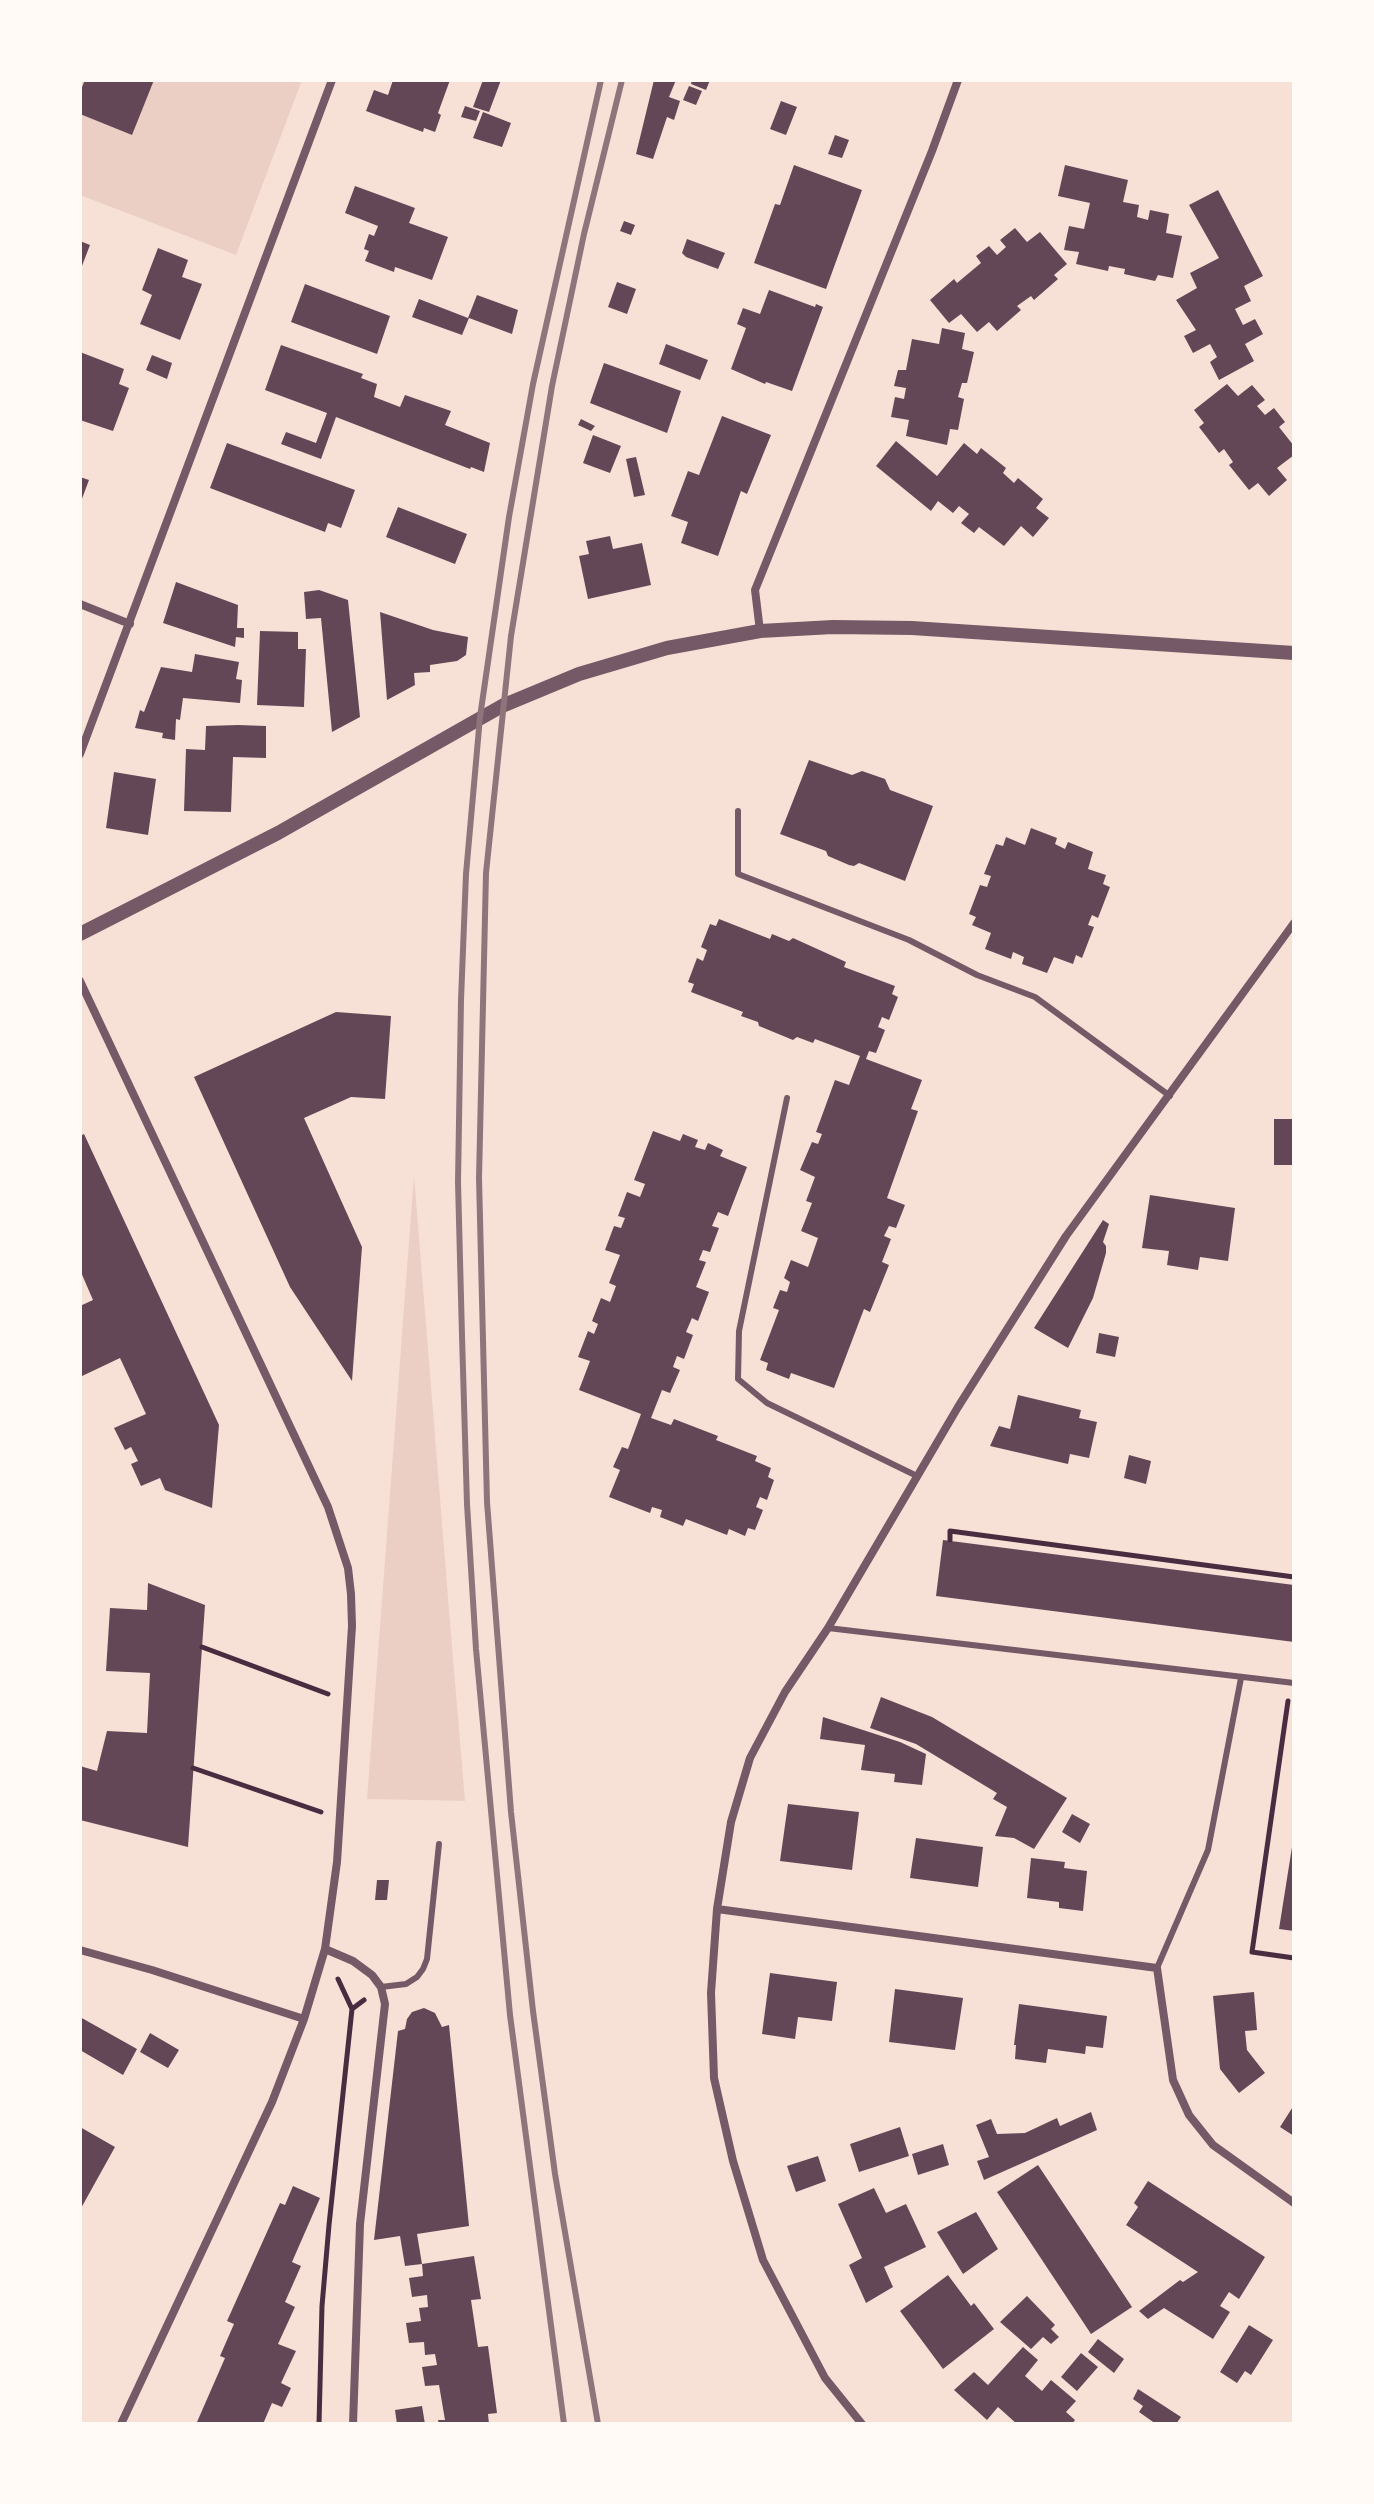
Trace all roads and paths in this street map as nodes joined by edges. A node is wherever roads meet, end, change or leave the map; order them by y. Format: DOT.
graph roads {
  1 [pos="332,80"];
  2 [pos="958,80"];
  3 [pos="80,604"];
  4 [pos="130,624"];
  5 [pos="760,631"];
  6 [pos="1294,653"];
  7 [pos="80,754"];
  8 [pos="738,811"];
  9 [pos="1294,923"];
  10 [pos="80,934"];
  11 [pos="80,981"];
  12 [pos="1170,1096"];
  13 [pos="787,1098"];
  14 [pos="917,1476"];
  15 [pos="950,1540"];
  16 [pos="1294,1577"];
  17 [pos="828,1628"];
  18 [pos="202,1647"];
  19 [pos="1241,1678"];
  20 [pos="1292,1682"];
  21 [pos="347,1701"];
  22 [pos="193,1768"];
  23 [pos="340,1818"];
  24 [pos="439,1844"];
  25 [pos="717,1909"];
  26 [pos="325,1949"];
  27 [pos="80,1950"];
  28 [pos="1294,1958"];
  29 [pos="1157,1968"];
  30 [pos="381,1987"];
  31 [pos="304,2019"];
  32 [pos="1294,2203"];
  33 [pos="121,2424"];
  34 [pos="319,2424"];
  35 [pos="353,2424"];
  36 [pos="862,2424"];
  1 -- 4 [label="street"];
  2 -- 5 [label="street"];
  3 -- 4 [label="street"];
  4 -- 7 [label="street"];
  5 -- 6 [label="street"];
  5 -- 10 [label="street"];
  8 -- 12 [label="lane"];
  9 -- 12 [label="street"];
  11 -- 21 [label="street"];
  12 -- 14 [label="street"];
  13 -- 14 [label="lane"];
  14 -- 17 [label="street"];
  15 -- 16 [label="path"];
  17 -- 19 [label="lane"];
  17 -- 25 [label="street"];
  18 -- 21 [label="path"];
  19 -- 20 [label="lane"];
  19 -- 29 [label="lane"];
  20 -- 28 [label="path"];
  21 -- 23 [label="street"];
  22 -- 23 [label="path"];
  23 -- 26 [label="street"];
  24 -- 30 [label="lane"];
  25 -- 29 [label="street"];
  25 -- 36 [label="street"];
  26 -- 30 [label="street"];
  26 -- 31 [label="street"];
  27 -- 31 [label="street"];
  29 -- 32 [label="street"];
  30 -- 34 [label="path"];
  30 -- 35 [label="street"];
  31 -- 33 [label="street"];
}
